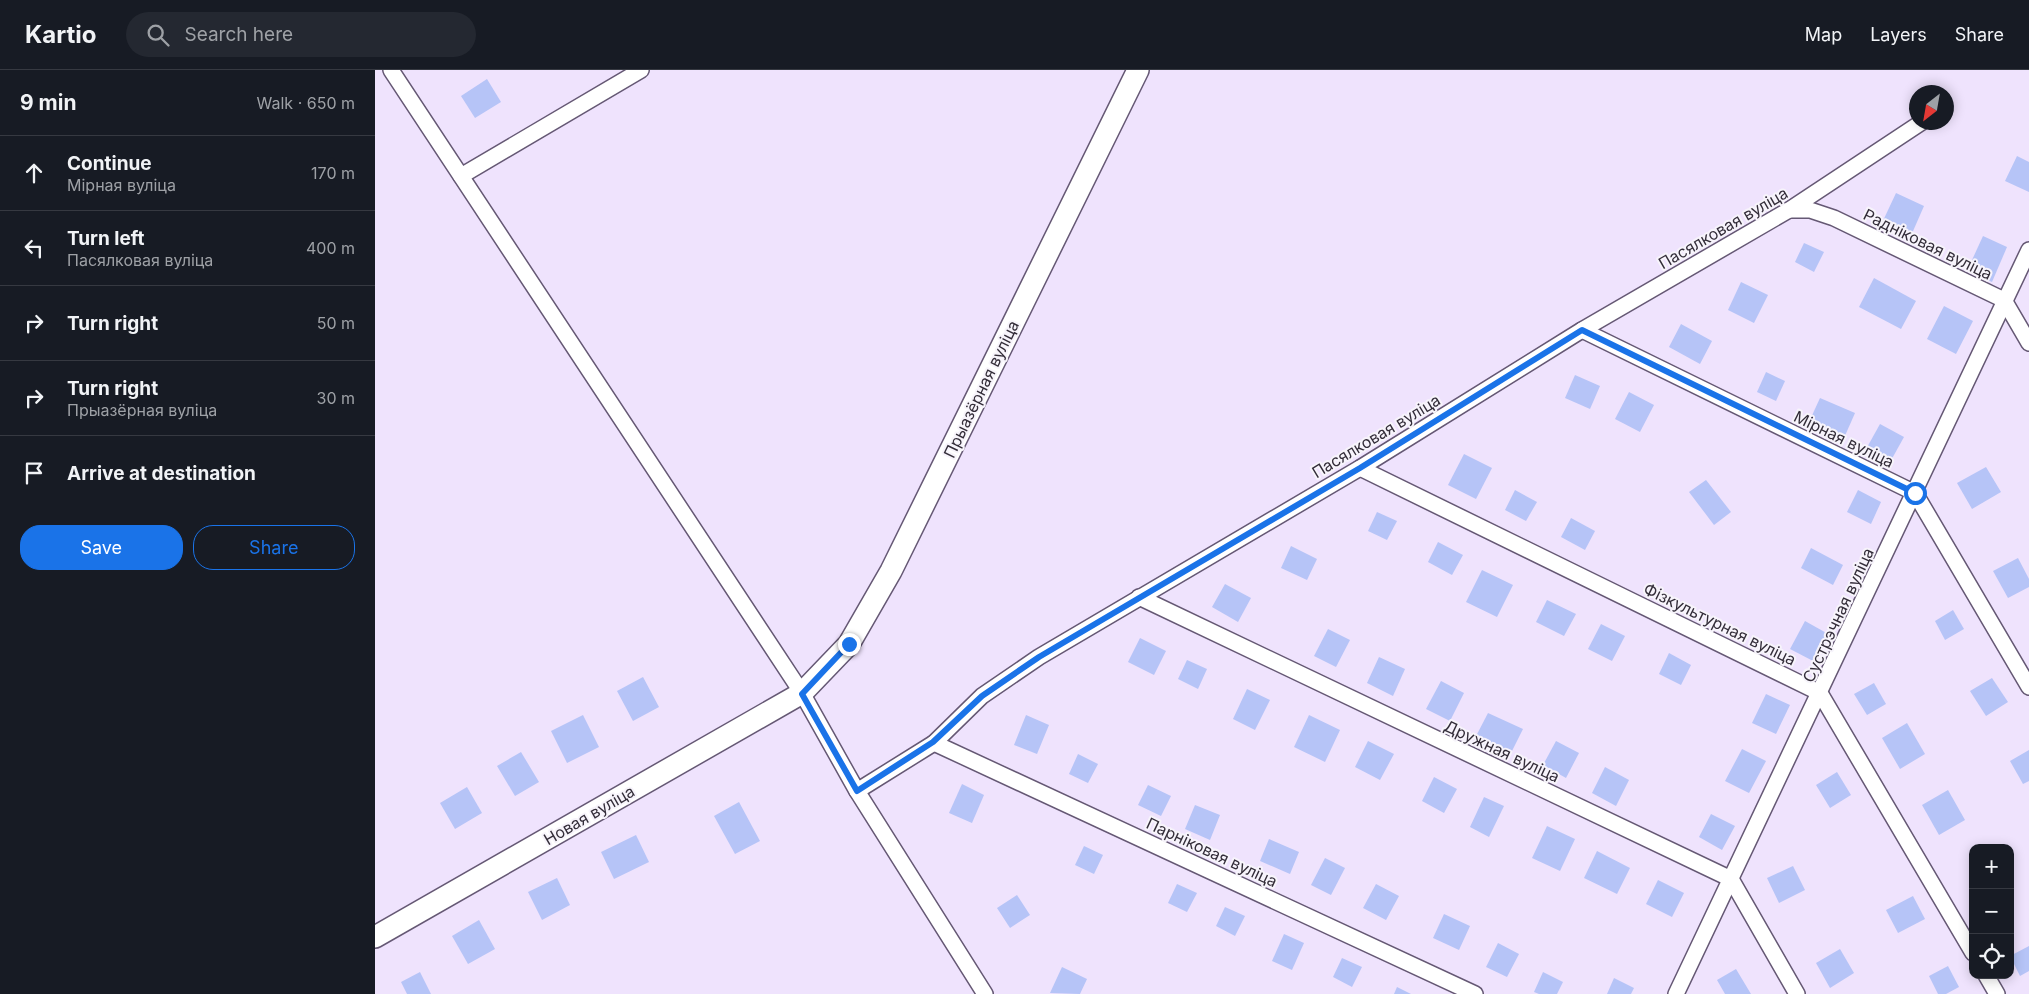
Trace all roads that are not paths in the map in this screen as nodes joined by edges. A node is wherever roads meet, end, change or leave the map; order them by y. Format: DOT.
graph roads {
  1 [pos="391,70"];
  2 [pos="641,70"];
  3 [pos="1138,70"];
  4 [pos="1910,130"];
  5 [pos="461,176"];
  6 [pos="1789,210"];
  7 [pos="2029,250"];
  8 [pos="2004,300"];
  9 [pos="1582,330"];
  10 [pos="2029,343"];
  11 [pos="1360,468"];
  12 [pos="1915,493"];
  13 [pos="1139,597"];
  14 [pos="2029,687"];
  15 [pos="1820,693"];
  16 [pos="802,694"];
  17 [pos="933,742"];
  18 [pos="857,791"];
  19 [pos="1731,879"];
  20 [pos="375,937"];
  21 [pos="1969,946"];
  22 [pos="1988,979"];
  23 [pos="985,994"];
  24 [pos="1475,994"];
  25 [pos="1675,994"];
  26 [pos="1797,994"];
  27 [pos="1997,994"];
  1 -- 5 [label="street"];
  2 -- 5 [label="street"];
  3 -- 16 [label="street, Прыазёрная вуліца"];
  4 -- 6 [label="street, Пасялковая вуліца"];
  5 -- 16 [label="street"];
  6 -- 8 [label="street, Радніковая вуліца"];
  6 -- 9 [label="street, Пасялковая вуліца"];
  7 -- 8 [label="street, Сустрэчная вуліца"];
  8 -- 10 [label="street, Радніковая вуліца"];
  8 -- 12 [label="street, Сустрэчная вуліца"];
  9 -- 11 [label="street, Пасялковая вуліца"];
  9 -- 12 [label="street, Мірная вуліца"];
  11 -- 13 [label="street, Пасялковая вуліца"];
  11 -- 15 [label="street, Фізкультурная вуліца"];
  12 -- 14 [label="street"];
  12 -- 15 [label="street, Сустрэчная вуліца"];
  13 -- 17 [label="street, Пасялковая вуліца"];
  13 -- 19 [label="street, Дружная вуліца"];
  15 -- 19 [label="street, Сустрэчная вуліца"];
  15 -- 21 [label="street"];
  16 -- 18 [label="street"];
  16 -- 20 [label="street, Новая вуліца"];
  17 -- 18 [label="street, Пасялковая вуліца"];
  17 -- 24 [label="street, Парніковая вуліца"];
  18 -- 23 [label="street"];
  19 -- 25 [label="street, Сустрэчная вуліца"];
  19 -- 26 [label="street"];
  22 -- 27 [label="street"];
}
